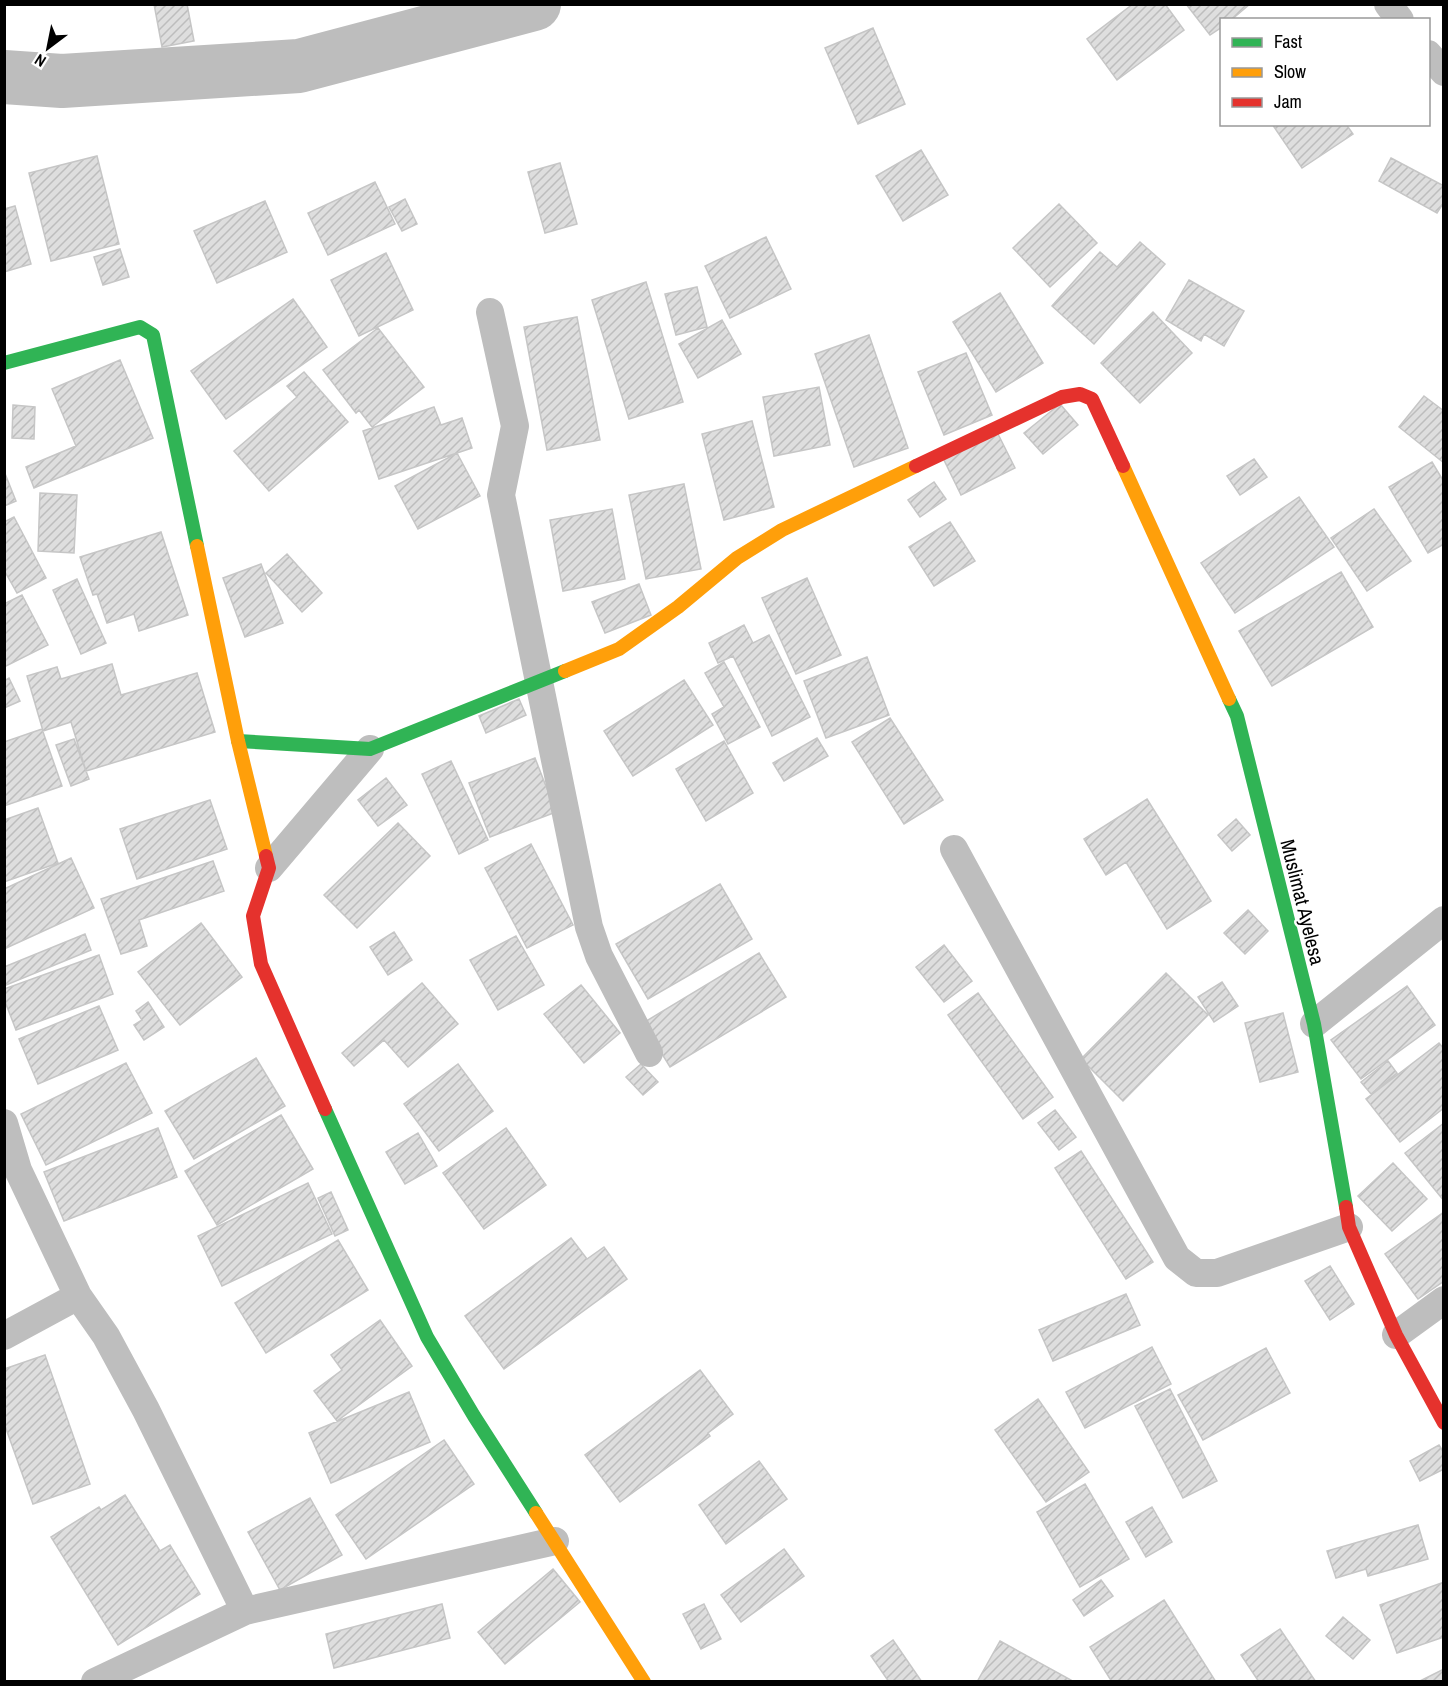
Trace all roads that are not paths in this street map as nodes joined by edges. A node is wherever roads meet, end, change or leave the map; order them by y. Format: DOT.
graph roads {
  1 [pos="1388,4"];
  2 [pos="1398,18"];
  3 [pos="1430,56"];
  4 [pos="1443,72"];
  5 [pos="490,312"];
  6 [pos="4,363"];
  7 [pos="539,681"];
  8 [pos="238,741"];
  9 [pos="370,749"];
  10 [pos="954,849"];
  11 [pos="269,868"];
  12 [pos="1443,920"];
  13 [pos="1314,1024"];
  14 [pos="649,1053"];
  15 [pos="4,1123"];
  16 [pos="1349,1227"];
  17 [pos="78,1296"];
  18 [pos="1443,1300"];
  19 [pos="1396,1335"];
  20 [pos="4,1336"];
  21 [pos="1443,1423"];
  22 [pos="555,1541"];
  23 [pos="245,1611"];
  24 [pos="95,1682"];
  25 [pos="644,1682"];
  1 -- 2 [label="street"];
  3 -- 4 [label="street"];
  5 -- 7 [label="street"];
  6 -- 8 [label="street"];
  7 -- 9 [label="street"];
  7 -- 13 [label="street, Muslimat Ayelesa"];
  7 -- 14 [label="street"];
  8 -- 9 [label="street"];
  8 -- 11 [label="street"];
  9 -- 11 [label="street"];
  10 -- 16 [label="street"];
  11 -- 22 [label="street"];
  12 -- 13 [label="street"];
  13 -- 16 [label="street, Muslimat Ayelesa"];
  15 -- 17 [label="street"];
  16 -- 19 [label="street, Muslimat Ayelesa"];
  17 -- 20 [label="street"];
  17 -- 23 [label="street"];
  18 -- 19 [label="street"];
  19 -- 21 [label="street, Muslimat Ayelesa"];
  22 -- 23 [label="street"];
  22 -- 25 [label="street"];
  23 -- 24 [label="street"];
}
